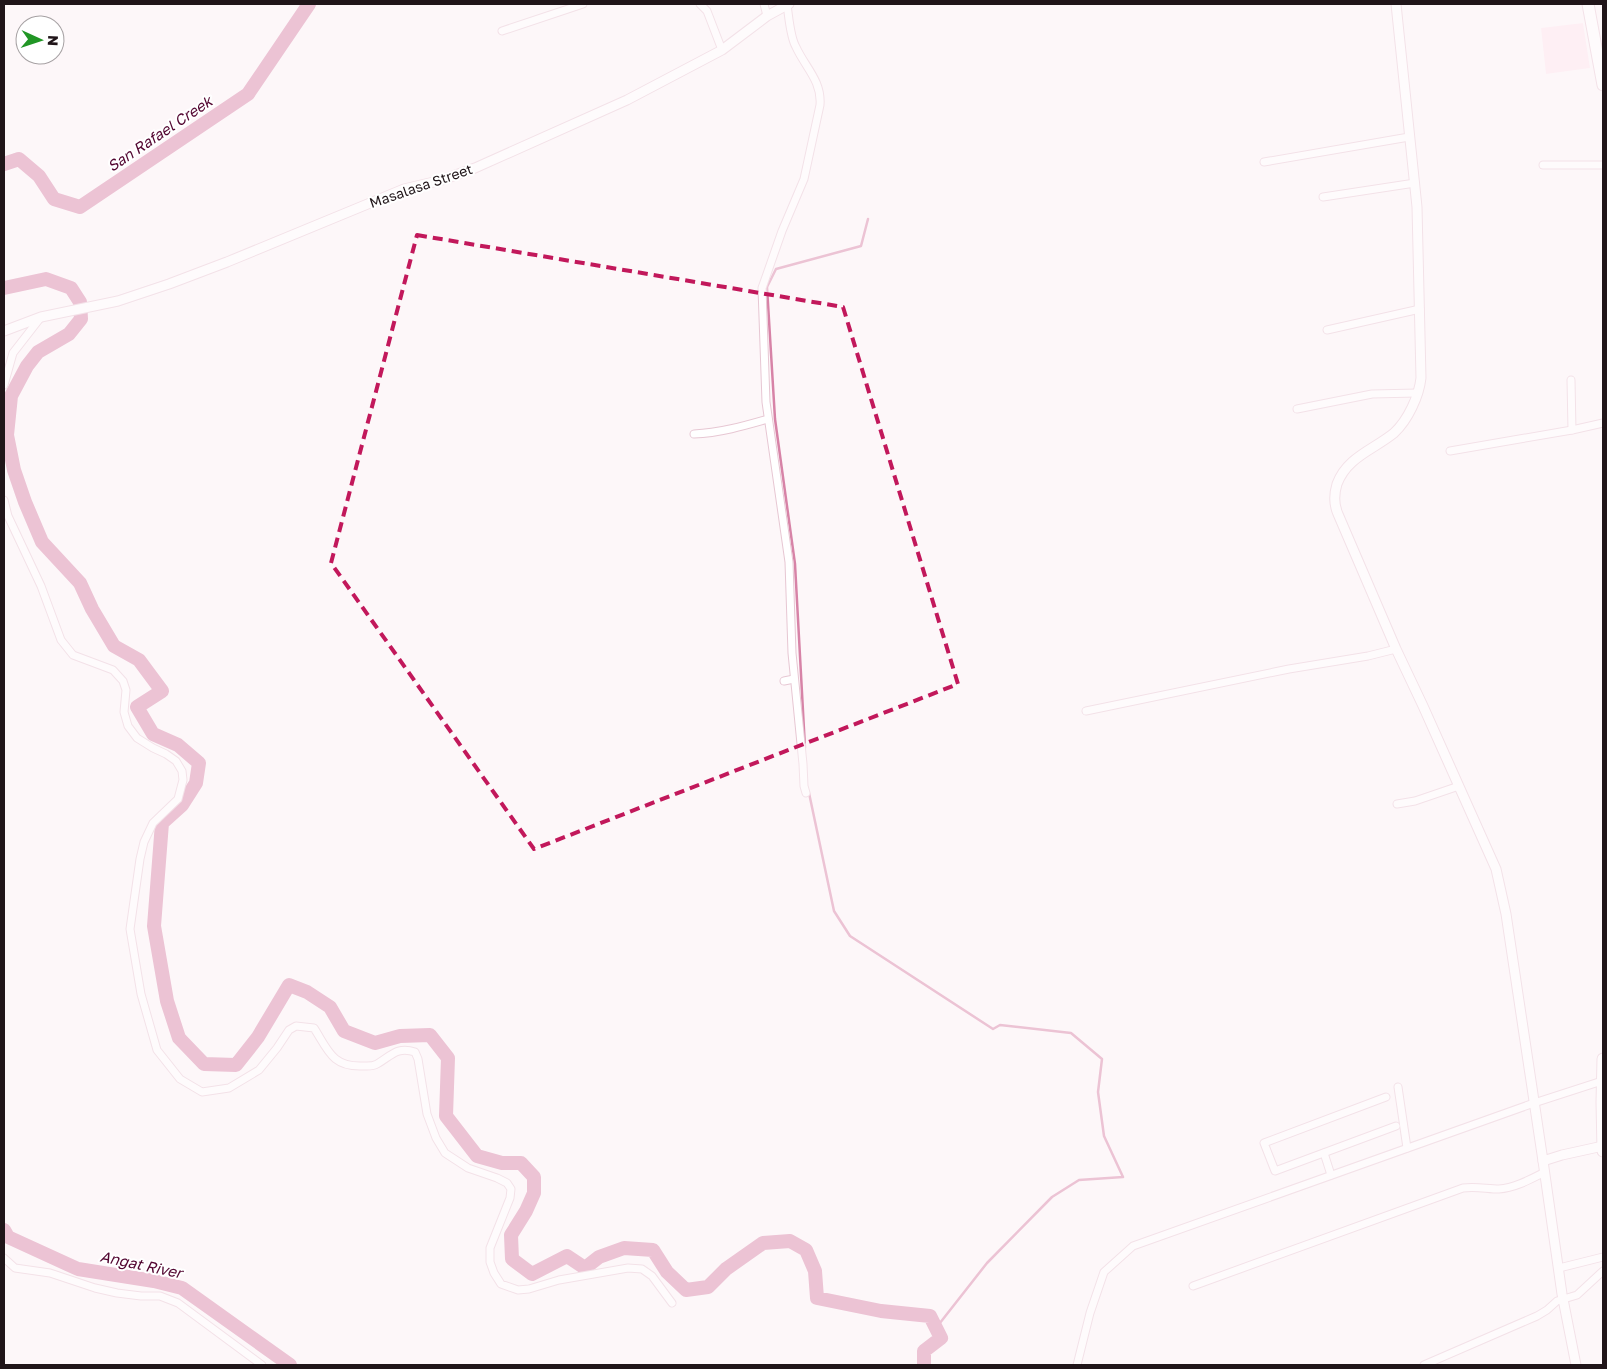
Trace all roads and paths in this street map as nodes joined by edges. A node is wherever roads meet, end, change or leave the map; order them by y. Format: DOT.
graph roads {
  1 [pos="583,4"];
  2 [pos="700,4"];
  3 [pos="764,4"];
  4 [pos="788,4"];
  5 [pos="1396,4"];
  6 [pos="1588,4"];
  7 [pos="767,16"];
  8 [pos="502,31"];
  9 [pos="722,50"];
  10 [pos="1603,85"];
  11 [pos="1409,137"];
  12 [pos="1264,162"];
  13 [pos="1543,165"];
  14 [pos="1603,165"];
  15 [pos="1415,182"];
  16 [pos="1323,197"];
  17 [pos="1420,309"];
  18 [pos="41,316"];
  19 [pos="1327,330"];
  20 [pos="4,331"];
  21 [pos="1571,380"];
  22 [pos="4,385"];
  23 [pos="1417,393"];
  24 [pos="1297,409"];
  25 [pos="768,419"];
  26 [pos="1603,423"];
  27 [pos="1572,430"];
  28 [pos="694,434"];
  29 [pos="1450,451"];
  30 [pos="4,500"];
  31 [pos="1396,650"];
  32 [pos="794,679"];
  33 [pos="784,681"];
  34 [pos="1086,711"];
  35 [pos="1460,786"];
  36 [pos="806,793"];
  37 [pos="1397,804"];
  38 [pos="1603,1059"];
  39 [pos="1602,1081"];
  40 [pos="1398,1087"];
  41 [pos="1386,1097"];
  42 [pos="1534,1103"];
  43 [pos="1396,1126"];
  44 [pos="1603,1146"];
  45 [pos="1407,1148"];
  46 [pos="1603,1151"];
  47 [pos="1324,1153"];
  48 [pos="1543,1161"];
  49 [pos="1545,1172"];
  50 [pos="1331,1174"];
  51 [pos="1603,1257"];
  52 [pos="4,1258"];
  53 [pos="1559,1268"];
  54 [pos="1603,1271"];
  55 [pos="1193,1286"];
  56 [pos="1563,1299"];
  57 [pos="672,1303"];
  58 [pos="262,1365"];
  59 [pos="1077,1365"];
  60 [pos="1424,1365"];
  61 [pos="1576,1365"];
  1 -- 8 [label="street"];
  2 -- 9 [label="street"];
  3 -- 7 [label="street"];
  4 -- 7 [label="street, Masalasa Street"];
  4 -- 25 [label="street"];
  5 -- 11 [label="street"];
  6 -- 10 [label="highway"];
  7 -- 9 [label="street, Masalasa Street"];
  9 -- 18 [label="street, Masalasa Street"];
  11 -- 12 [label="street"];
  11 -- 15 [label="street"];
  13 -- 14 [label="street"];
  15 -- 16 [label="street"];
  15 -- 17 [label="street"];
  17 -- 19 [label="street"];
  17 -- 23 [label="street"];
  18 -- 20 [label="street, Masalasa Street"];
  18 -- 22 [label="street"];
  21 -- 27 [label="street"];
  23 -- 24 [label="street"];
  23 -- 31 [label="street"];
  25 -- 28 [label="street"];
  25 -- 32 [label="street"];
  26 -- 27 [label="street"];
  27 -- 29 [label="street"];
  30 -- 57 [label="street"];
  31 -- 34 [label="street"];
  31 -- 35 [label="street"];
  32 -- 33 [label="street"];
  32 -- 36 [label="street"];
  35 -- 37 [label="street"];
  35 -- 42 [label="street"];
  38 -- 39 [label="highway"];
  39 -- 42 [label="street"];
  39 -- 44 [label="highway"];
  40 -- 45 [label="street"];
  41 -- 47 [label="street"];
  42 -- 45 [label="street"];
  42 -- 48 [label="street"];
  43 -- 47 [label="street"];
  44 -- 46 [label="highway"];
  44 -- 48 [label="street"];
  45 -- 50 [label="street"];
  47 -- 50 [label="street"];
  48 -- 49 [label="street"];
  49 -- 53 [label="street"];
  49 -- 55 [label="street"];
  50 -- 59 [label="street"];
  51 -- 53 [label="street"];
  52 -- 58 [label="street"];
  53 -- 56 [label="street"];
  54 -- 56 [label="street"];
  56 -- 60 [label="street"];
  56 -- 61 [label="street"];
}
